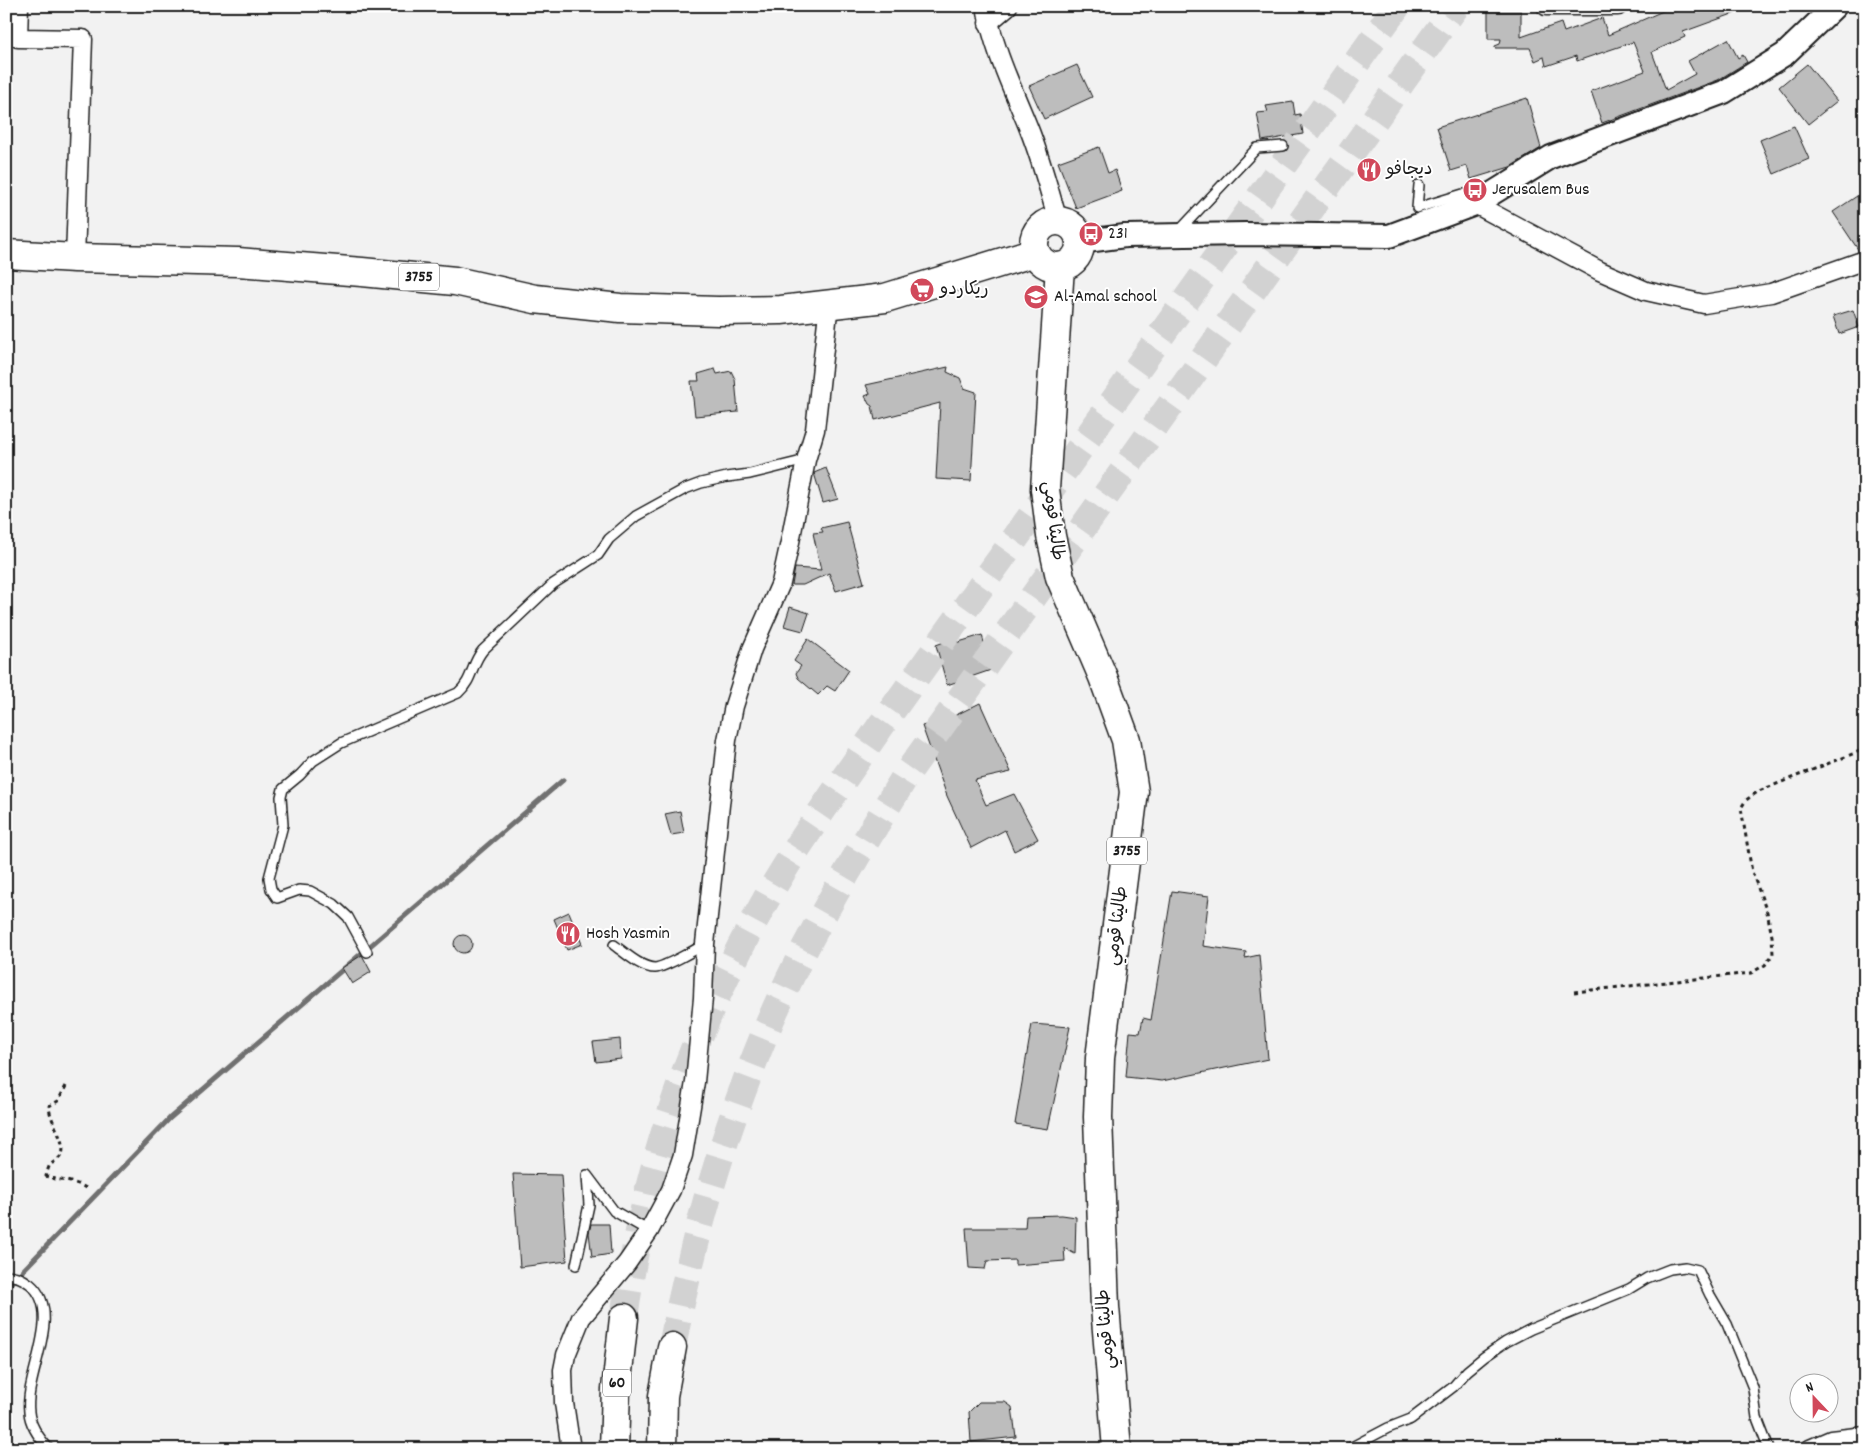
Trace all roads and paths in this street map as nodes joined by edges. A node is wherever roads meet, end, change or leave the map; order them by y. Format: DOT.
graph roads {
  1 [pos="19,6"];
  2 [pos="1008,6"];
  3 [pos="1546,6"];
  4 [pos="1618,6"];
  5 [pos="1835,6"];
  6 [pos="987,15"];
  7 [pos="1283,146"];
  8 [pos="1419,185"];
  9 [pos="1475,204"];
  10 [pos="1058,221"];
  11 [pos="1175,235"];
  12 [pos="1079,242"];
  13 [pos="1035,252"];
  14 [pos="6,254"];
  15 [pos="75,258"];
  16 [pos="1865,260"];
  17 [pos="1060,267"];
  18 [pos="829,303"];
  19 [pos="806,460"];
  20 [pos="1865,578"];
  21 [pos="1865,676"];
  22 [pos="1865,749"];
  23 [pos="705,944"];
  24 [pos="614,945"];
  25 [pos="367,952"];
  26 [pos="1574,992"];
  27 [pos="66,1086"];
  28 [pos="89,1190"];
  29 [pos="649,1231"];
  30 [pos="576,1265"];
  31 [pos="6,1275"];
  32 [pos="624,1318"];
  33 [pos="672,1347"];
  34 [pos="1865,1436"];
  35 [pos="6,1447"];
  36 [pos="10,1449"];
  37 [pos="49,1449"];
  38 [pos="571,1449"];
  39 [pos="614,1449"];
  40 [pos="662,1449"];
  41 [pos="1117,1449"];
  42 [pos="1348,1449"];
  43 [pos="1769,1449"];
  44 [pos="1810,1449"];
  1 -- 15 [label="street"];
  2 -- 6 [label="street"];
  3 -- 4 [label="street"];
  5 -- 9 [label="street"];
  6 -- 10 [label="street"];
  7 -- 11 [label="lane"];
  8 -- 9 [label="lane"];
  9 -- 11 [label="street"];
  9 -- 16 [label="street"];
  10 -- 12 [label="main road"];
  10 -- 13 [label="main road"];
  11 -- 12 [label="street"];
  12 -- 17 [label="main road"];
  13 -- 17 [label="main road"];
  13 -- 18 [label="main road, 3755"];
  14 -- 15 [label="main road, 3755"];
  15 -- 18 [label="main road, 3755"];
  17 -- 41 [label="main road, طاليثا قومي / 3755"];
  18 -- 19 [label="street"];
  19 -- 23 [label="street"];
  19 -- 25 [label="lane"];
  20 -- 21 [label="path"];
  22 -- 26 [label="path"];
  23 -- 24 [label="lane"];
  23 -- 29 [label="street"];
  27 -- 28 [label="path"];
  29 -- 30 [label="lane"];
  29 -- 38 [label="street"];
  31 -- 37 [label="lane"];
  32 -- 39 [label="main road, 60"];
  33 -- 40 [label="main road"];
  34 -- 44 [label="street"];
  35 -- 36 [label="path"];
  42 -- 43 [label="lane"];
}
